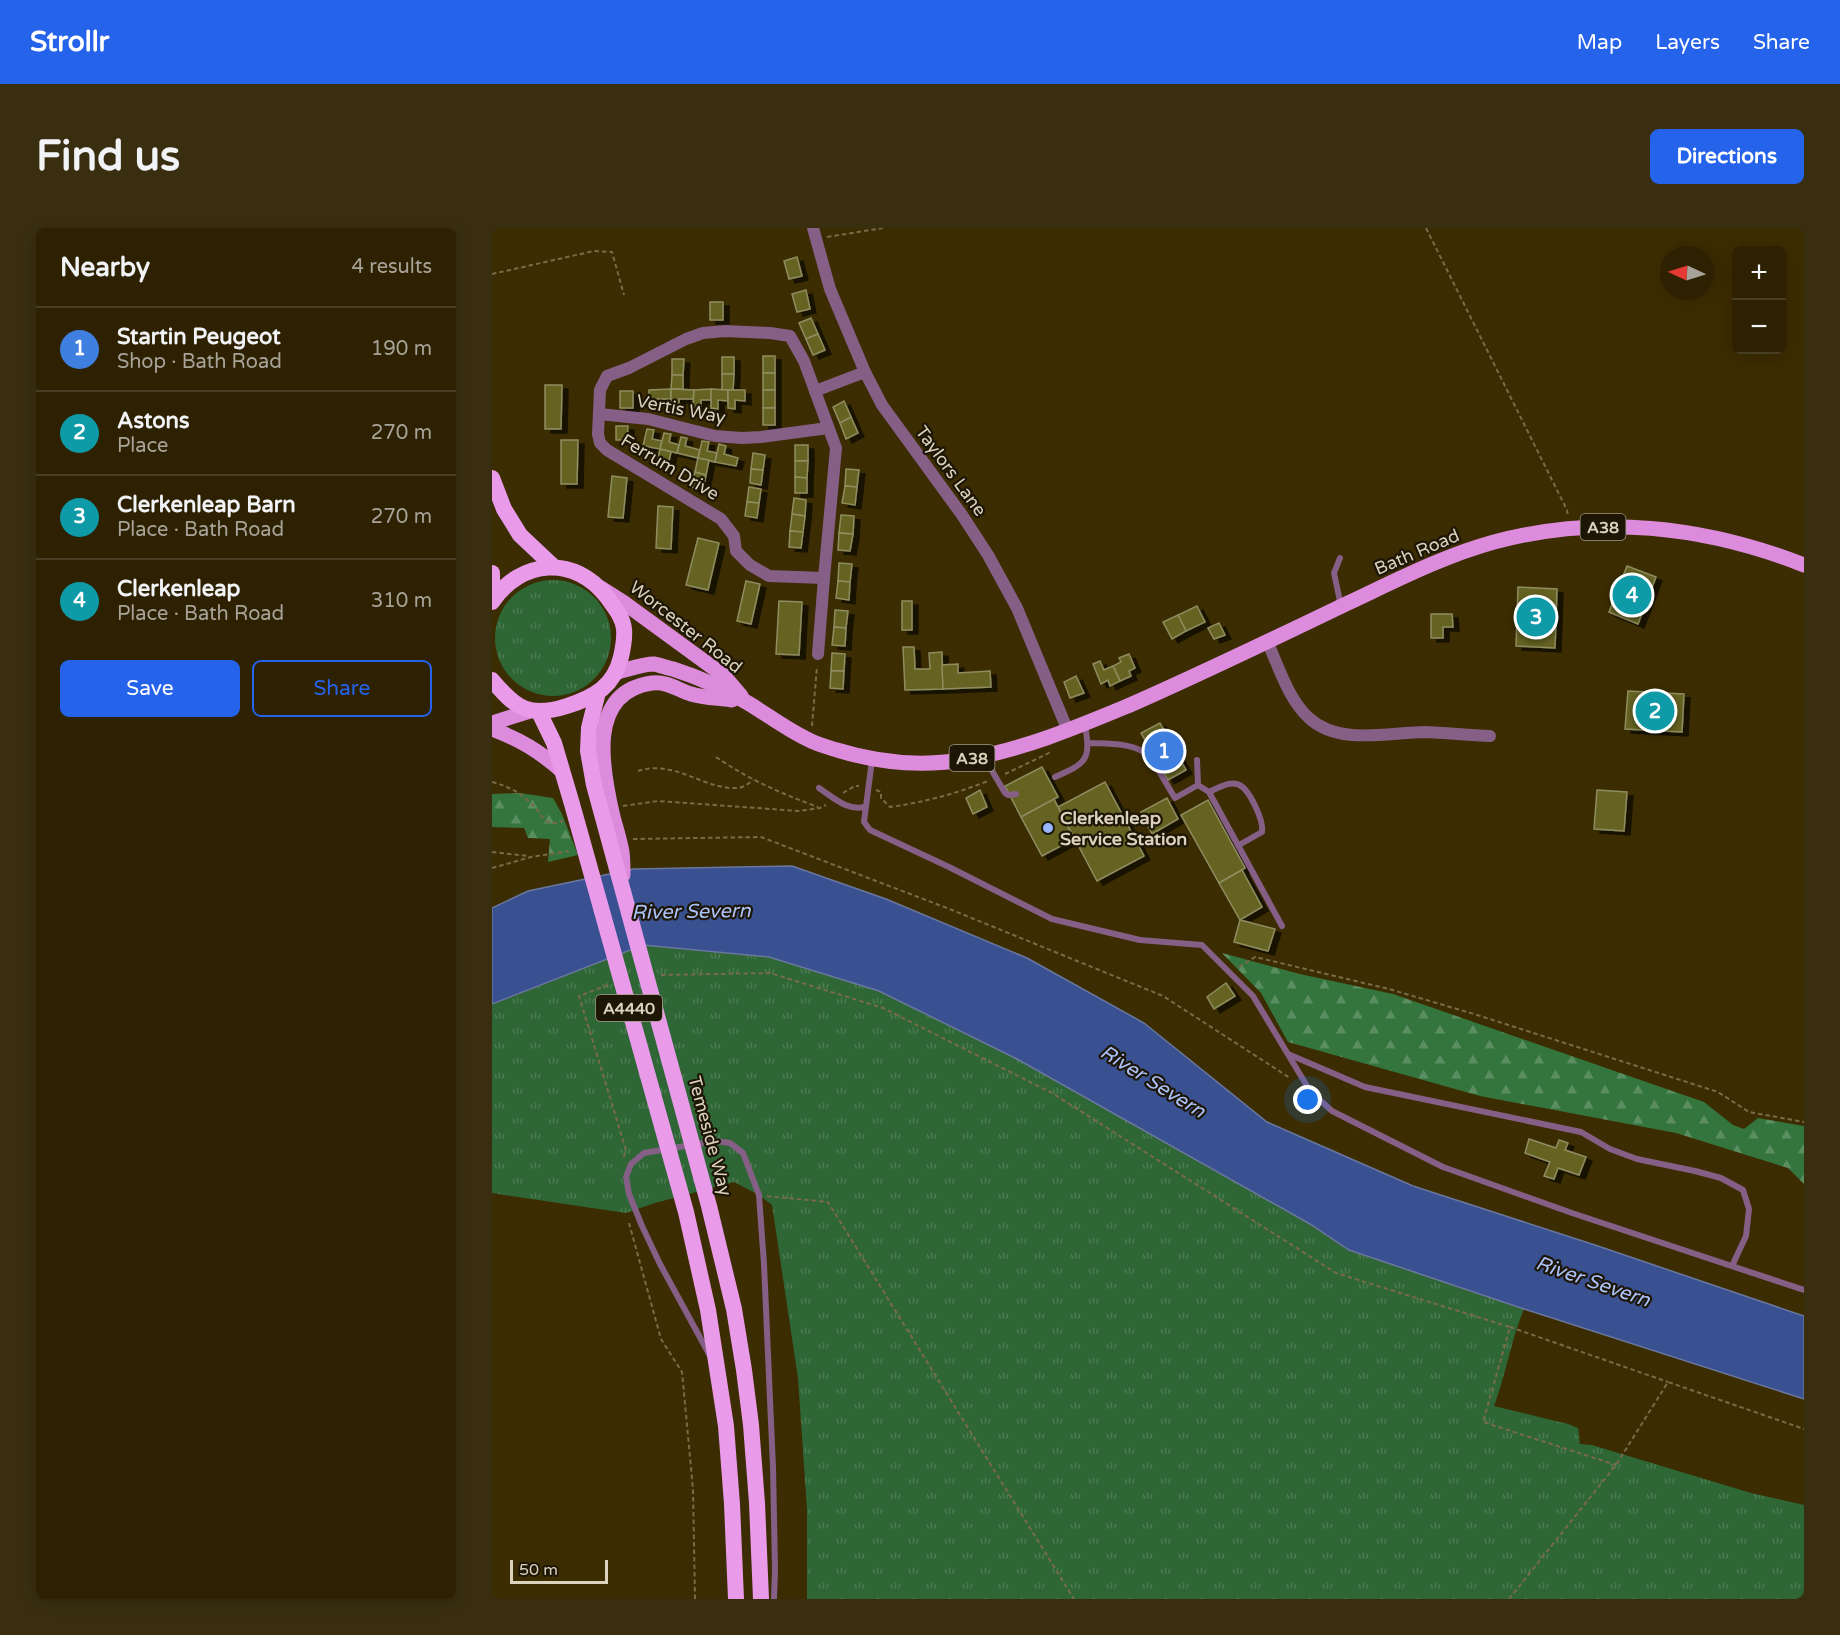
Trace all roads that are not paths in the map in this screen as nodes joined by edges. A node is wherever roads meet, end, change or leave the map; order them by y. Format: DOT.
graph roads {
  1 [pos="814,234"];
  2 [pos="865,372"];
  3 [pos="815,391"];
  4 [pos="599,414"];
  5 [pos="828,428"];
  6 [pos="492,478"];
  7 [pos="1340,558"];
  8 [pos="1804,565"];
  9 [pos="554,567"];
  10 [pos="492,573"];
  11 [pos="824,578"];
  12 [pos="492,586"];
  13 [pos="599,586"];
  14 [pos="492,602"];
  15 [pos="1341,606"];
  16 [pos="1267,641"];
  17 [pos="818,654"];
  18 [pos="617,672"];
  19 [pos="492,680"];
  20 [pos="598,692"];
  21 [pos="747,702"];
  22 [pos="534,711"];
  23 [pos="492,723"];
  24 [pos="1084,724"];
  25 [pos="492,729"];
  26 [pos="1068,731"];
  27 [pos="1490,736"];
  28 [pos="1088,743"];
  29 [pos="983,756"];
  30 [pos="872,760"];
  31 [pos="1197,760"];
  32 [pos="562,771"];
  33 [pos="1054,777"];
  34 [pos="1198,785"];
  35 [pos="819,789"];
  36 [pos="1209,792"];
  37 [pos="1016,794"];
  38 [pos="865,807"];
  39 [pos="607,815"];
  40 [pos="1239,845"];
  41 [pos="1282,926"];
  42 [pos="1288,1054"];
  43 [pos="1731,1266"];
  44 [pos="1804,1290"];
  45 [pos="718,1370"];
  46 [pos="736,1599"];
  47 [pos="761,1599"];
  48 [pos="774,1599"];
  1 -- 2 [label="street, Taylors Lane"];
  2 -- 3 [label="street"];
  2 -- 26 [label="street, Taylors Lane"];
  3 -- 4 [label="street, Ferrum Drive"];
  3 -- 5 [label="street, Ferrum Drive"];
  4 -- 5 [label="street, Vertis Way"];
  4 -- 11 [label="street, Ferrum Drive"];
  5 -- 11 [label="street, Ferrum Drive"];
  6 -- 9 [label="highway"];
  7 -- 15 [label="lane"];
  8 -- 15 [label="main road, Bath Road / A38"];
  9 -- 13 [label="highway"];
  9 -- 14 [label="highway"];
  10 -- 12 [label="highway"];
  11 -- 17 [label="street"];
  13 -- 18 [label="highway"];
  13 -- 21 [label="main road, Worcester Road / A38"];
  15 -- 16 [label="main road, Bath Road / A38"];
  16 -- 24 [label="main road, Bath Road / A38"];
  16 -- 27 [label="street"];
  18 -- 20 [label="highway"];
  18 -- 21 [label="main road, Worcester Road / A38"];
  19 -- 22 [label="highway"];
  20 -- 22 [label="highway"];
  20 -- 39 [label="highway, Temeside Way / A4440"];
  21 -- 30 [label="main road, Worcester Road / A38"];
  21 -- 39 [label="main road"];
  22 -- 23 [label="main road"];
  22 -- 32 [label="highway, A4440"];
  24 -- 26 [label="main road, Bath Road / A38"];
  24 -- 28 [label="lane"];
  25 -- 32 [label="main road"];
  26 -- 29 [label="main road, Worcester Road / A38"];
  28 -- 33 [label="lane"];
  28 -- 34 [label="lane"];
  29 -- 30 [label="main road, Worcester Road / A38"];
  29 -- 37 [label="lane"];
  30 -- 38 [label="lane"];
  31 -- 34 [label="lane"];
  32 -- 45 [label="highway, A4440"];
  34 -- 36 [label="lane"];
  35 -- 38 [label="lane"];
  36 -- 40 [label="lane"];
  36 -- 40 [label="lane"];
  38 -- 42 [label="lane"];
  39 -- 47 [label="highway, Temeside Way / A4440"];
  40 -- 41 [label="lane"];
  42 -- 43 [label="lane"];
  42 -- 43 [label="lane"];
  43 -- 44 [label="lane"];
  45 -- 46 [label="highway, A4440"];
  45 -- 48 [label="lane"];
}
